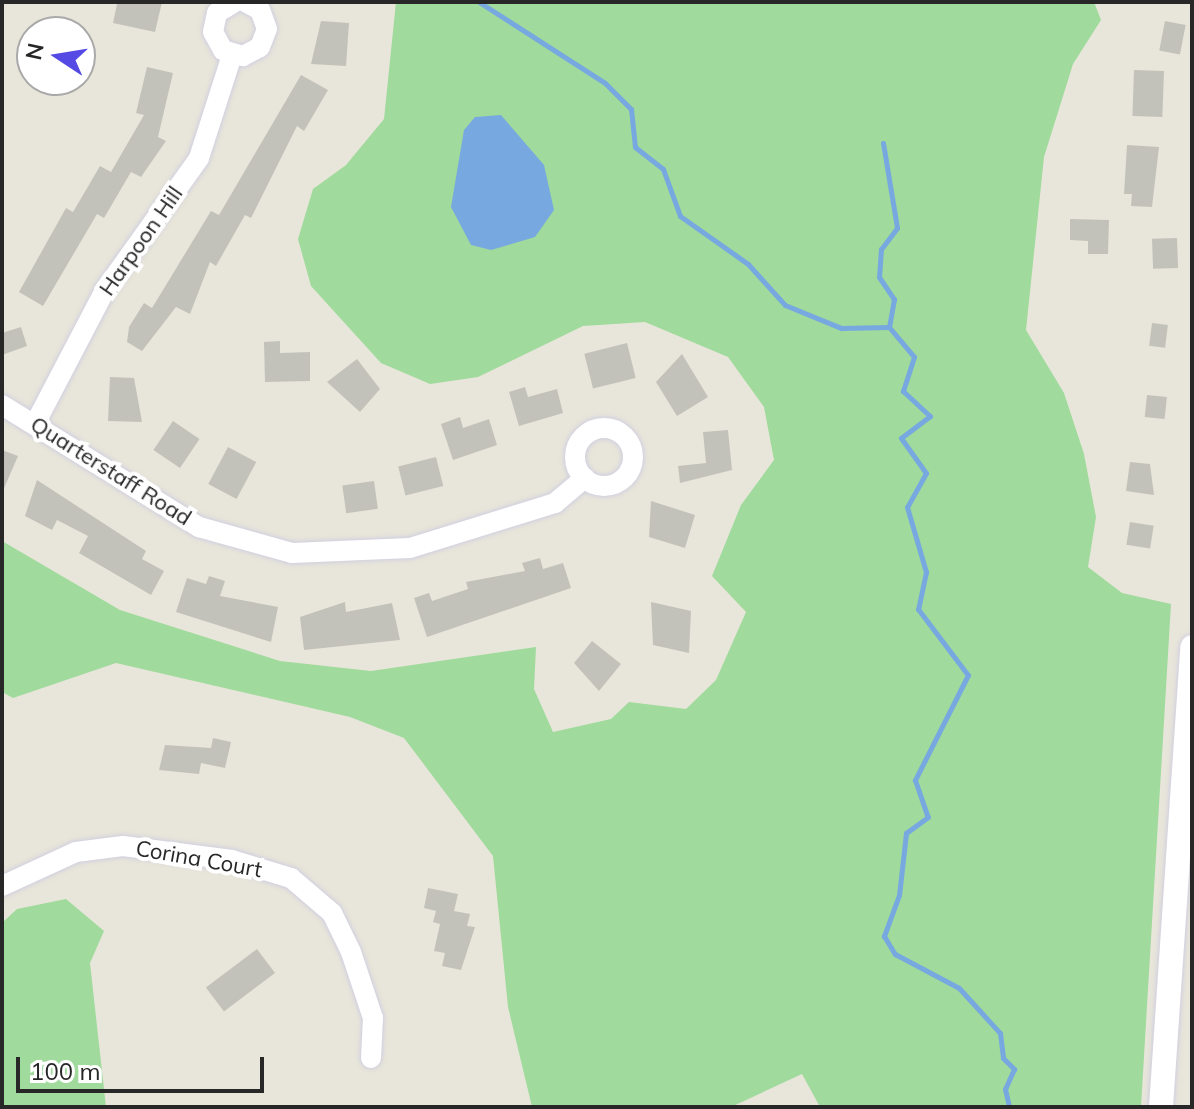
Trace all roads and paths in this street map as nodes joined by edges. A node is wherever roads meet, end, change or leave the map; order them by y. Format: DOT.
graph roads {
  1 [pos="235,2"];
  2 [pos="245,2"];
  3 [pos="232,55"];
  4 [pos="2,405"];
  5 [pos="36,422"];
  6 [pos="585,478"];
  7 [pos="1192,647"];
  8 [pos="2,886"];
  9 [pos="371,1058"];
  10 [pos="1161,1107"];
  1 -- 3 [label="street"];
  2 -- 3 [label="street"];
  3 -- 5 [label="street, Harpoon Hill"];
  4 -- 5 [label="street, Quarterstaff Road"];
  5 -- 6 [label="street, Quarterstaff Road"];
  7 -- 10 [label="street"];
  8 -- 9 [label="street, Corina Court"];
}
